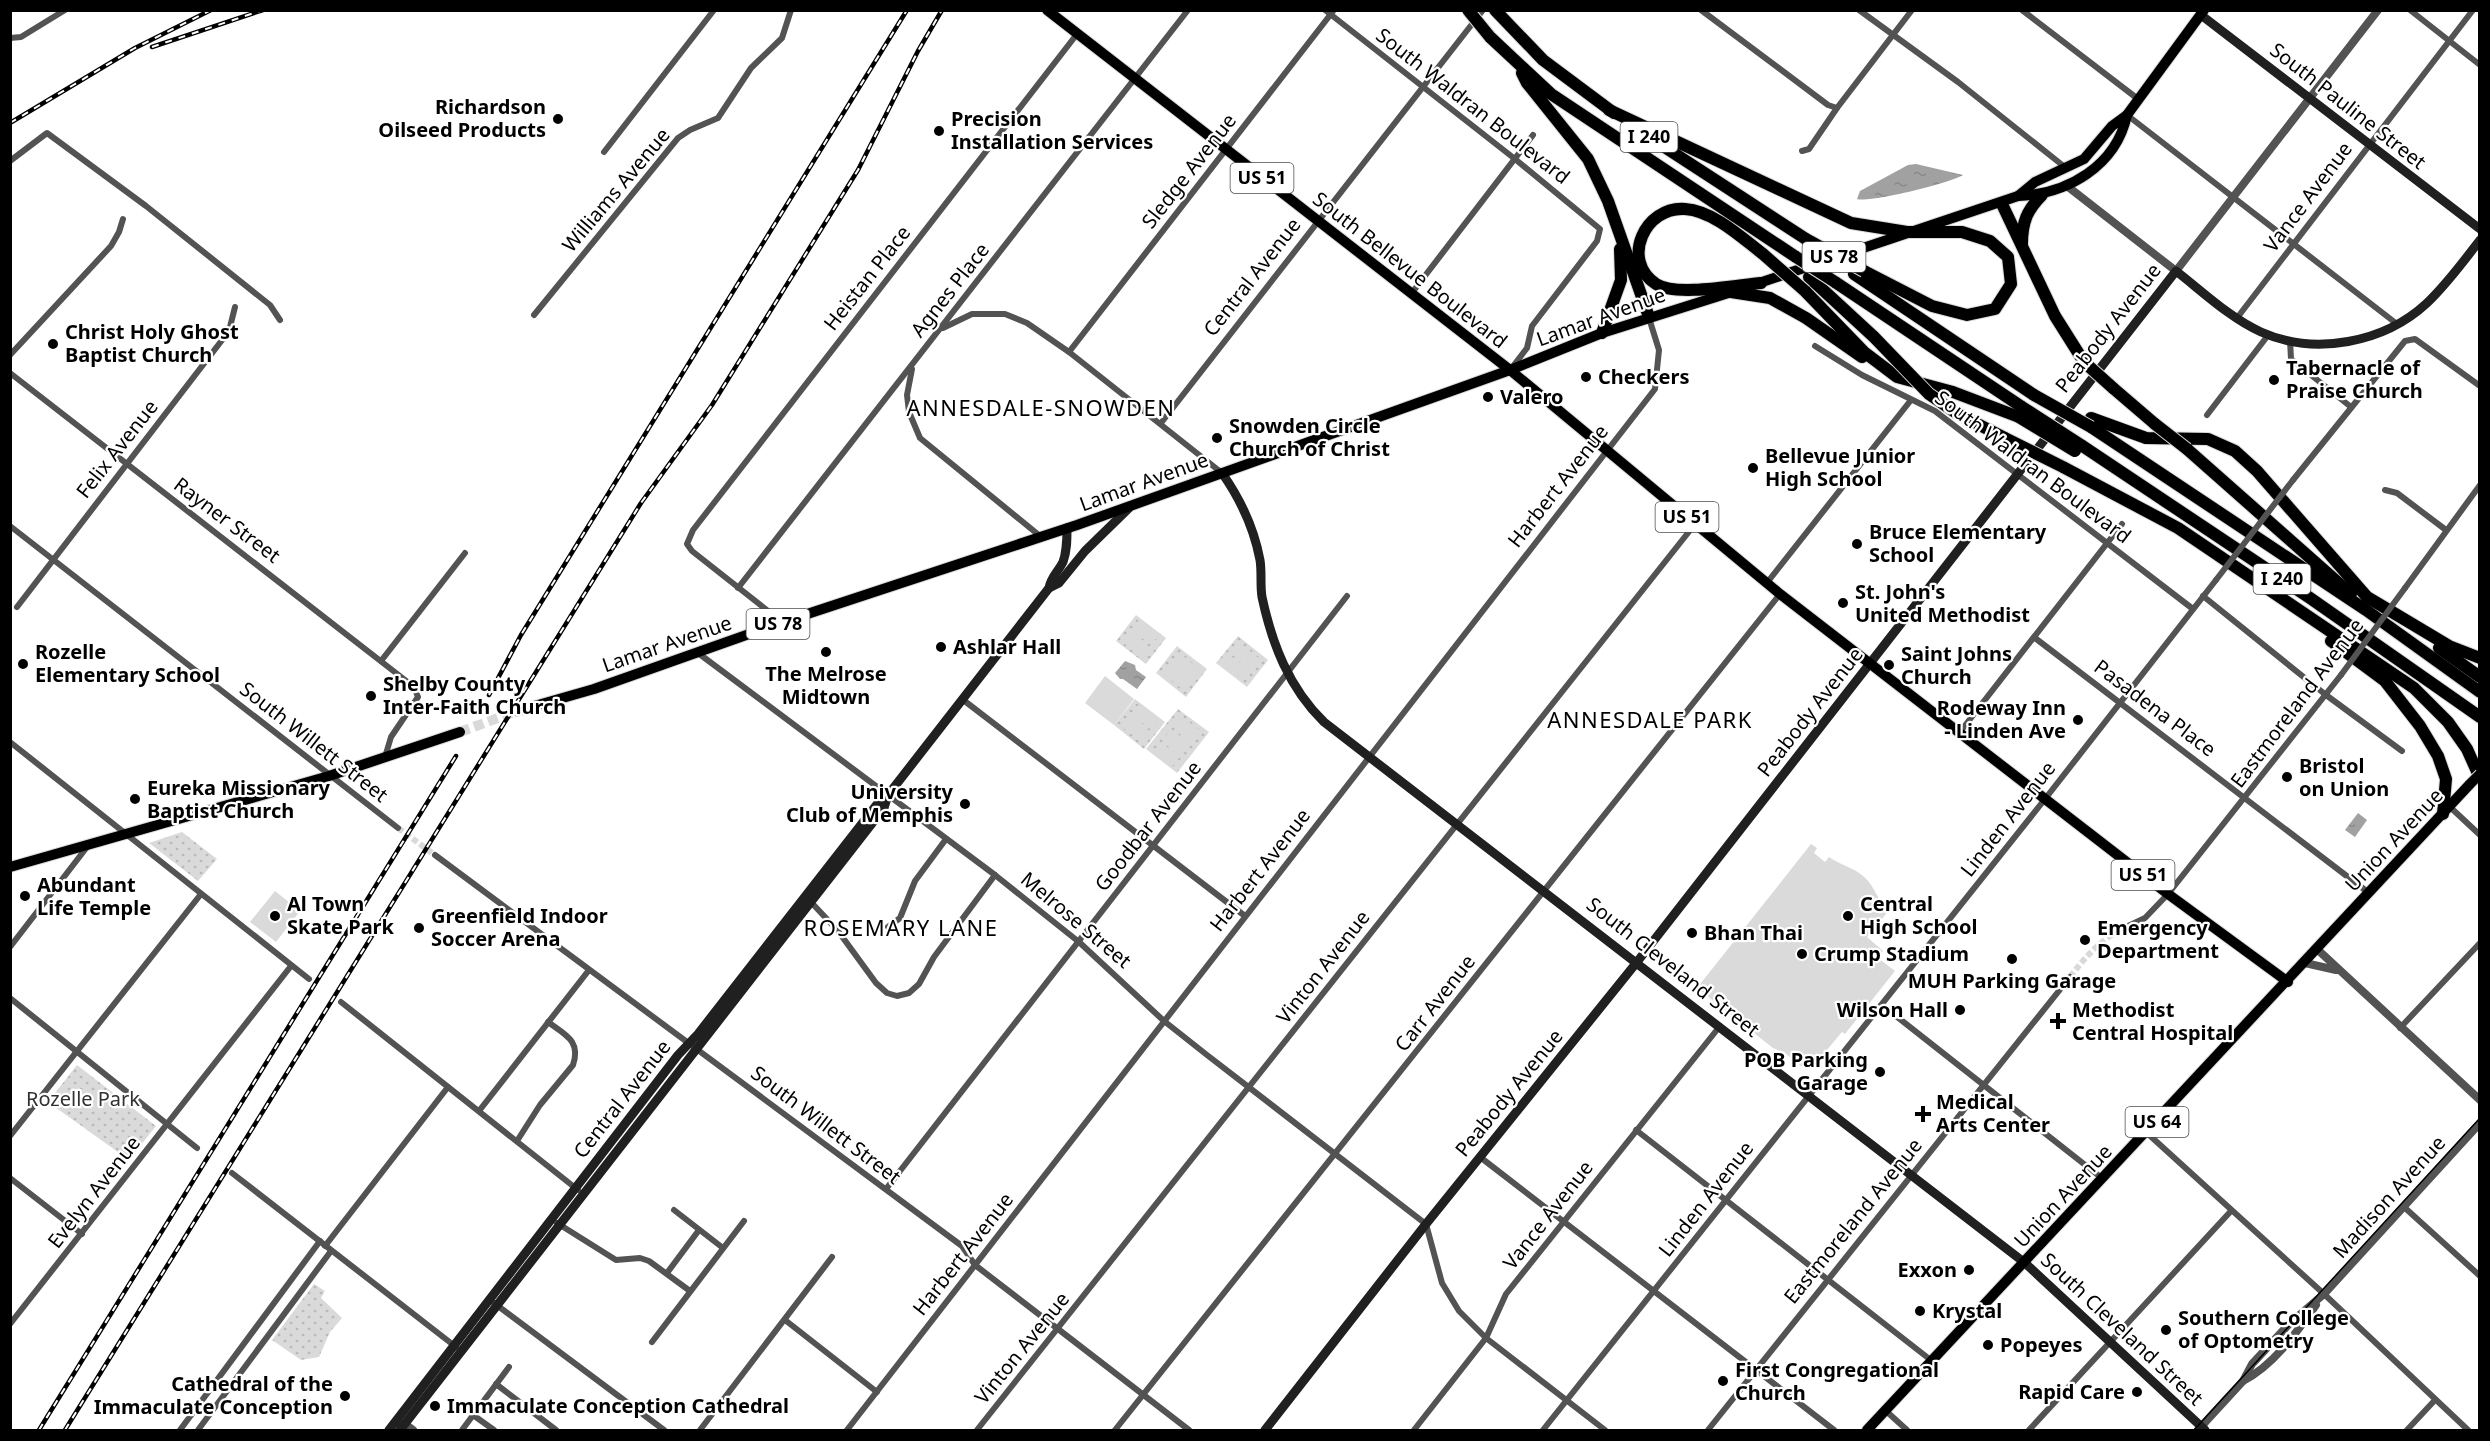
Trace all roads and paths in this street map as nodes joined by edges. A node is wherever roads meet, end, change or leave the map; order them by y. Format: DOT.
graph roads {
  1 [pos="65,10"];
  2 [pos="714,10"];
  3 [pos="791,10"];
  4 [pos="1047,10"];
  5 [pos="1188,10"];
  6 [pos="1468,10"];
  7 [pos="1483,10"];
  8 [pos="1495,10"];
  9 [pos="1701,10"];
  10 [pos="1859,10"];
  11 [pos="1912,10"];
  12 [pos="2022,10"];
  13 [pos="2378,10"];
  14 [pos="2410,10"];
  15 [pos="2473,10"];
  16 [pos="1330,12"];
  17 [pos="2200,12"];
  18 [pos="1077,34"];
  19 [pos="1893,35"];
  20 [pos="10,38"];
  21 [pos="2450,41"];
  22 [pos="1517,64"];
  23 [pos="2480,64"];
  24 [pos="1134,79"];
  25 [pos="1423,88"];
  26 [pos="2138,99"];
  27 [pos="2309,99"];
  28 [pos="1836,108"];
  29 [pos="1609,110"];
  30 [pos="2127,115"];
  31 [pos="1533,135"];
  32 [pos="2368,144"];
  33 [pos="1226,150"];
  34 [pos="1802,151"];
  35 [pos="604,152"];
  36 [pos="1515,159"];
  37 [pos="10,161"];
  38 [pos="2067,169"];
  39 [pos="2067,186"];
  40 [pos="2042,195"];
  41 [pos="2018,196"];
  42 [pos="2234,197"];
  43 [pos="2002,204"];
  44 [pos="123,219"];
  45 [pos="1318,222"];
  46 [pos="2480,229"];
  47 [pos="1907,232"];
  48 [pos="1620,239"];
  49 [pos="2480,240"];
  50 [pos="2294,244"];
  51 [pos="2022,248"];
  52 [pos="1796,257"];
  53 [pos="1859,272"];
  54 [pos="2176,272"];
  55 [pos="1761,283"];
  56 [pos="1731,292"];
  57 [pos="1410,294"];
  58 [pos="235,308"];
  59 [pos="534,315"];
  60 [pos="1649,317"];
  61 [pos="2237,318"];
  62 [pos="280,320"];
  63 [pos="2397,324"];
  64 [pos="940,330"];
  65 [pos="1602,333"];
  66 [pos="2269,334"];
  67 [pos="2290,340"];
  68 [pos="1815,346"];
  69 [pos="1069,351"];
  70 [pos="10,355"];
  71 [pos="912,366"];
  72 [pos="1510,370"];
  73 [pos="10,373"];
  74 [pos="1897,377"];
  75 [pos="2480,386"];
  76 [pos="1911,400"];
  77 [pos="2351,407"];
  78 [pos="2020,412"];
  79 [pos="2207,415"];
  80 [pos="2091,422"];
  81 [pos="1161,423"];
  82 [pos="1606,450"];
  83 [pos="126,463"];
  84 [pos="1222,473"];
  85 [pos="2018,475"];
  86 [pos="2480,485"];
  87 [pos="2385,490"];
  88 [pos="1131,506"];
  89 [pos="1695,524"];
  90 [pos="2122,524"];
  91 [pos="10,526"];
  92 [pos="1067,528"];
  93 [pos="2446,530"];
  94 [pos="1040,537"];
  95 [pos="2107,543"];
  96 [pos="465,553"];
  97 [pos="53,559"];
  98 [pos="1766,584"];
  99 [pos="738,588"];
  100 [pos="1048,588"];
  101 [pos="2267,589"];
  102 [pos="1780,594"];
  103 [pos="1347,596"];
  104 [pos="2203,596"];
  105 [pos="17,607"];
  106 [pos="2193,609"];
  107 [pos="2366,610"];
  108 [pos="2403,620"];
  109 [pos="783,622"];
  110 [pos="2035,638"];
  111 [pos="697,652"];
  112 [pos="2480,658"];
  113 [pos="381,661"];
  114 [pos="1871,663"];
  115 [pos="1287,675"];
  116 [pos="2480,677"];
  117 [pos="2480,692"];
  118 [pos="2326,695"];
  119 [pos="962,699"];
  120 [pos="2119,702"];
  121 [pos="517,711"];
  122 [pos="2480,717"];
  123 [pos="460,732"];
  124 [pos="1960,732"];
  125 [pos="10,742"];
  126 [pos="2402,751"];
  127 [pos="1369,757"];
  128 [pos="385,758"];
  129 [pos="329,776"];
  130 [pos="2476,779"];
  131 [pos="888,795"];
  132 [pos="2246,798"];
  133 [pos="2045,799"];
  134 [pos="2446,811"];
  135 [pos="1457,824"];
  136 [pos="398,828"];
  137 [pos="127,834"];
  138 [pos="2480,835"];
  139 [pos="946,839"];
  140 [pos="89,844"];
  141 [pos="1154,846"];
  142 [pos="435,855"];
  143 [pos="10,867"];
  144 [pos="995,874"];
  145 [pos="1544,891"];
  146 [pos="2370,893"];
  147 [pos="201,894"];
  148 [pos="2168,894"];
  149 [pos="808,899"];
  150 [pos="1245,916"];
  151 [pos="888,927"];
  152 [pos="2126,927"];
  153 [pos="1079,942"];
  154 [pos="2480,943"];
  155 [pos="10,947"];
  156 [pos="2318,950"];
  157 [pos="1637,962"];
  158 [pos="2305,963"];
  159 [pos="291,966"];
  160 [pos="589,970"];
  161 [pos="2337,970"];
  162 [pos="2070,976"];
  163 [pos="309,979"];
  164 [pos="2288,982"];
  165 [pos="10,998"];
  166 [pos="341,1002"];
  167 [pos="1881,1005"];
  168 [pos="1164,1021"];
  169 [pos="548,1022"];
  170 [pos="1720,1026"];
  171 [pos="2400,1029"];
  172 [pos="693,1046"];
  173 [pos="77,1052"];
  174 [pos="1984,1085"];
  175 [pos="448,1087"];
  176 [pos="1248,1088"];
  177 [pos="1810,1095"];
  178 [pos="2480,1100"];
  179 [pos="479,1111"];
  180 [pos="2480,1123"];
  181 [pos="167,1124"];
  182 [pos="1636,1130"];
  183 [pos="2147,1133"];
  184 [pos="10,1136"];
  185 [pos="517,1141"];
  186 [pos="197,1148"];
  187 [pos="1336,1155"];
  188 [pos="1480,1157"];
  189 [pos="232,1173"];
  190 [pos="1911,1174"];
  191 [pos="10,1178"];
  192 [pos="2103,1180"];
  193 [pos="886,1189"];
  194 [pos="580,1191"];
  195 [pos="1725,1201"];
  196 [pos="2403,1207"];
  197 [pos="674,1210"];
  198 [pos="2231,1211"];
  199 [pos="744,1221"];
  200 [pos="555,1222"];
  201 [pos="1564,1222"];
  202 [pos="1426,1224"];
  203 [pos="699,1230"];
  204 [pos="82,1234"];
  205 [pos="322,1244"];
  206 [pos="723,1248"];
  207 [pos="331,1251"];
  208 [pos="832,1257"];
  209 [pos="2025,1263"];
  210 [pos="975,1265"];
  211 [pos="667,1273"];
  212 [pos="2480,1276"];
  213 [pos="1828,1280"];
  214 [pos="690,1291"];
  215 [pos="1654,1292"];
  216 [pos="2324,1294"];
  217 [pos="493,1302"];
  218 [pos="785,1320"];
  219 [pos="10,1324"];
  220 [pos="1058,1330"];
  221 [pos="1486,1338"];
  222 [pos="652,1342"];
  223 [pos="2110,1343"];
  224 [pos="457,1348"];
  225 [pos="233,1356"];
  226 [pos="1932,1361"];
  227 [pos="245,1365"];
  228 [pos="509,1367"];
  229 [pos="1756,1370"];
  230 [pos="496,1384"];
  231 [pos="877,1392"];
  232 [pos="1144,1396"];
  233 [pos="2435,1400"];
  234 [pos="1567,1402"];
  235 [pos="1886,1411"];
  236 [pos="473,1415"];
  237 [pos="397,1428"];
  238 [pos="2201,1429"];
  239 [pos="180,1431"];
  240 [pos="198,1431"];
  241 [pos="413,1431"];
  242 [pos="462,1431"];
  243 [pos="494,1431"];
  244 [pos="556,1431"];
  245 [pos="664,1431"];
  246 [pos="700,1431"];
  247 [pos="847,1431"];
  248 [pos="977,1431"];
  249 [pos="1116,1431"];
  250 [pos="1188,1431"];
  251 [pos="1265,1431"];
  252 [pos="1414,1431"];
  253 [pos="1543,1431"];
  254 [pos="1605,1431"];
  255 [pos="1708,1431"];
  256 [pos="1834,1431"];
  257 [pos="1867,1431"];
  258 [pos="1907,1431"];
  259 [pos="2029,1431"];
  260 [pos="2407,1431"];
  261 [pos="2468,1431"];
  1 -- 20 [label="street"];
  2 -- 35 [label="street, Williams Avenue"];
  3 -- 59 [label="street, Williams Avenue"];
  4 -- 18 [label="main road, South Bellevue Boulevard / US 51"];
  5 -- 24 [label="street, Agnes Place"];
  6 -- 22 [label="highway, I 240, bridge"];
  7 -- 25 [label="street, Central Avenue"];
  8 -- 29 [label="highway, I 240"];
  9 -- 28 [label="street"];
  10 -- 19 [label="street"];
  11 -- 19 [label="street"];
  12 -- 26 [label="street"];
  13 -- 27 [label="street, Peabody Avenue"];
  14 -- 21 [label="street"];
  15 -- 21 [label="street, Vance Avenue"];
  16 -- 25 [label="street, South Waldran Boulevard"];
  16 -- 33 [label="street, Sledge Avenue"];
  17 -- 26 [label="main road, US 78"];
  17 -- 27 [label="main road, South Pauline Street"];
  18 -- 24 [label="main road, South Bellevue Boulevard / US 51"];
  18 -- 99 [label="street, Heistan Place"];
  19 -- 28 [label="street"];
  19 -- 38 [label="street"];
  21 -- 23 [label="street"];
  21 -- 32 [label="street, Vance Avenue"];
  22 -- 48 [label="highway"];
  22 -- 52 [label="highway, I 240"];
  24 -- 33 [label="main road, South Bellevue Boulevard / US 51"];
  24 -- 64 [label="street, Agnes Place"];
  25 -- 36 [label="street, South Waldran Boulevard"];
  25 -- 45 [label="street, Central Avenue"];
  26 -- 30 [label="main road, US 78"];
  27 -- 32 [label="main road, South Pauline Street"];
  27 -- 42 [label="street, Peabody Avenue"];
  28 -- 34 [label="street"];
  29 -- 47 [label="highway"];
  29 -- 53 [label="highway, I 240, bridge"];
  30 -- 38 [label="main road, US 78"];
  30 -- 39 [label="main road, US 78"];
  30 -- 42 [label="street"];
  31 -- 36 [label="street"];
  32 -- 46 [label="main road, South Pauline Street"];
  32 -- 50 [label="street, Vance Avenue"];
  33 -- 45 [label="main road, South Bellevue Boulevard / US 51"];
  33 -- 69 [label="street, Sledge Avenue"];
  36 -- 57 [label="street"];
  36 -- 72 [label="street, South Waldran Boulevard"];
  37 -- 62 [label="street"];
  38 -- 41 [label="main road, US 78"];
  39 -- 40 [label="main road, US 78"];
  39 -- 54 [label="street"];
  40 -- 41 [label="main road, US 78"];
  40 -- 51 [label="highway"];
  41 -- 43 [label="main road, Lamar Avenue / US 78"];
  42 -- 50 [label="street"];
  42 -- 54 [label="street, Peabody Avenue"];
  43 -- 47 [label="main road, Lamar Avenue / US 78"];
  43 -- 51 [label="highway"];
  44 -- 70 [label="street"];
  45 -- 57 [label="main road, South Bellevue Boulevard / US 51"];
  45 -- 81 [label="street, Central Avenue"];
  47 -- 53 [label="highway"];
  47 -- 55 [label="main road, Lamar Avenue / US 78"];
  48 -- 60 [label="highway"];
  48 -- 65 [label="highway"];
  49 -- 63 [label="main road"];
  50 -- 61 [label="street, Vance Avenue"];
  50 -- 63 [label="street"];
  51 -- 107 [label="highway, bridge"];
  52 -- 78 [label="highway, I 240, bridge"];
  52 -- 101 [label="highway, bridge"];
  53 -- 80 [label="highway, I 240, bridge"];
  54 -- 61 [label="main road"];
  54 -- 85 [label="main road, Peabody Avenue"];
  55 -- 56 [label="main road, Lamar Avenue / US 78"];
  55 -- 74 [label="highway, bridge"];
  56 -- 60 [label="main road, Lamar Avenue / US 78"];
  56 -- 74 [label="highway"];
  57 -- 72 [label="main road, South Bellevue Boulevard / US 51"];
  58 -- 83 [label="street, Felix Avenue"];
  60 -- 65 [label="main road, Lamar Avenue / US 78"];
  60 -- 82 [label="street, Harbert Avenue"];
  61 -- 66 [label="main road"];
  63 -- 67 [label="main road"];
  64 -- 69 [label="street"];
  64 -- 71 [label="street, Agnes Place"];
  65 -- 72 [label="main road, Lamar Avenue / US 78"];
  66 -- 67 [label="main road"];
  66 -- 79 [label="street"];
  67 -- 77 [label="street"];
  68 -- 76 [label="street, South Waldran Boulevard"];
  69 -- 81 [label="street"];
  71 -- 94 [label="street"];
  71 -- 99 [label="street, Agnes Place"];
  72 -- 82 [label="main road, South Bellevue Boulevard / US 51"];
  72 -- 84 [label="main road, Lamar Avenue / US 78"];
  73 -- 83 [label="street, Rayner Street"];
  74 -- 78 [label="highway"];
  75 -- 77 [label="street, Linden Avenue"];
  76 -- 85 [label="street, South Waldran Boulevard"];
  76 -- 98 [label="street"];
  77 -- 104 [label="street, Linden Avenue, bridge"];
  78 -- 122 [label="highway, I 240, bridge"];
  80 -- 107 [label="highway, I 240"];
  80 -- 108 [label="highway"];
  81 -- 84 [label="street"];
  82 -- 89 [label="main road, South Bellevue Boulevard / US 51"];
  82 -- 127 [label="street, Harbert Avenue"];
  83 -- 97 [label="street, Felix Avenue"];
  83 -- 113 [label="street, Rayner Street"];
  84 -- 88 [label="main road, Lamar Avenue / US 78"];
  84 -- 115 [label="main road, South Cleveland Street"];
  85 -- 95 [label="street, South Waldran Boulevard"];
  85 -- 114 [label="main road, Peabody Avenue"];
  86 -- 93 [label="street, Eastmoreland Avenue"];
  87 -- 93 [label="street"];
  88 -- 92 [label="main road, Lamar Avenue / US 78"];
  88 -- 100 [label="main road, Central Avenue"];
  89 -- 98 [label="main road, South Bellevue Boulevard / US 51"];
  89 -- 135 [label="street, Vinton Avenue"];
  90 -- 95 [label="street"];
  91 -- 97 [label="street, South Willett Street"];
  92 -- 94 [label="main road, Lamar Avenue / US 78"];
  92 -- 100 [label="main road, Central Avenue"];
  93 -- 118 [label="street, Eastmoreland Avenue, bridge"];
  94 -- 109 [label="main road, Lamar Avenue / US 78"];
  95 -- 106 [label="street, South Waldran Boulevard"];
  95 -- 110 [label="street"];
  96 -- 113 [label="street"];
  97 -- 105 [label="street, Felix Avenue"];
  97 -- 129 [label="street, South Willett Street"];
  98 -- 102 [label="main road, South Bellevue Boulevard / US 51"];
  99 -- 109 [label="street"];
  100 -- 119 [label="main road, Central Avenue"];
  101 -- 130 [label="highway"];
  101 -- 134 [label="highway"];
  102 -- 114 [label="main road, South Bellevue Boulevard / US 51"];
  102 -- 145 [label="street, Carr Avenue"];
  103 -- 115 [label="street, Goodbar Avenue"];
  104 -- 106 [label="street, Linden Avenue"];
  104 -- 118 [label="street"];
  106 -- 120 [label="street, Linden Avenue"];
  107 -- 117 [label="highway, I 240"];
  108 -- 112 [label="highway"];
  108 -- 116 [label="highway"];
  109 -- 111 [label="main road, Lamar Avenue / US 78"];
  110 -- 120 [label="street, Pasadena Place"];
  110 -- 124 [label="street"];
  111 -- 121 [label="main road, Lamar Avenue / US 78"];
  111 -- 131 [label="street, Melrose Street"];
  113 -- 128 [label="street, Rayner Street"];
  114 -- 124 [label="main road, South Bellevue Boulevard / US 51"];
  114 -- 157 [label="main road, Peabody Avenue"];
  115 -- 127 [label="main road, South Cleveland Street"];
  115 -- 141 [label="street, Goodbar Avenue"];
  118 -- 126 [label="street"];
  118 -- 132 [label="street, Eastmoreland Avenue"];
  119 -- 131 [label="main road, Central Avenue"];
  119 -- 141 [label="street"];
  120 -- 132 [label="street, Pasadena Place"];
  120 -- 133 [label="street, Linden Avenue"];
  123 -- 128 [label="main road"];
  124 -- 133 [label="main road, South Bellevue Boulevard / US 51"];
  125 -- 137 [label="street"];
  127 -- 135 [label="main road, South Cleveland Street"];
  127 -- 150 [label="street, Harbert Avenue"];
  128 -- 129 [label="main road"];
  129 -- 136 [label="street, South Willett Street"];
  129 -- 137 [label="main road"];
  130 -- 134 [label="main road, Union Avenue"];
  131 -- 139 [label="street, Melrose Street"];
  131 -- 149 [label="main road, Central Avenue"];
  132 -- 146 [label="street, Pasadena Place"];
  132 -- 148 [label="street, Eastmoreland Avenue"];
  133 -- 148 [label="main road, South Bellevue Boulevard / US 51"];
  133 -- 167 [label="street, Linden Avenue"];
  134 -- 138 [label="street"];
  134 -- 146 [label="main road, Union Avenue"];
  135 -- 145 [label="main road, South Cleveland Street"];
  135 -- 176 [label="street, Vinton Avenue"];
  137 -- 140 [label="main road"];
  137 -- 147 [label="street"];
  139 -- 144 [label="street, Melrose Street"];
  139 -- 151 [label="street"];
  140 -- 143 [label="main road"];
  140 -- 155 [label="street"];
  141 -- 150 [label="street"];
  141 -- 153 [label="street, Goodbar Avenue"];
  142 -- 160 [label="street, South Willett Street"];
  144 -- 149 [label="street"];
  144 -- 153 [label="street, Melrose Street"];
  145 -- 157 [label="main road, South Cleveland Street"];
  145 -- 187 [label="street, Carr Avenue"];
  146 -- 156 [label="main road, Union Avenue"];
  147 -- 159 [label="street"];
  147 -- 173 [label="street"];
  148 -- 152 [label="street, Eastmoreland Avenue"];
  148 -- 164 [label="main road, South Bellevue Boulevard / US 51"];
  149 -- 172 [label="main road, Central Avenue"];
  150 -- 168 [label="street, Harbert Avenue"];
  153 -- 168 [label="street, Melrose Street"];
  153 -- 193 [label="street, Goodbar Avenue"];
  154 -- 171 [label="street"];
  156 -- 158 [label="main road, Union Avenue"];
  156 -- 161 [label="street"];
  157 -- 170 [label="main road, South Cleveland Street"];
  157 -- 188 [label="main road, Peabody Avenue"];
  158 -- 161 [label="street"];
  158 -- 164 [label="main road, Union Avenue"];
  159 -- 163 [label="street"];
  159 -- 181 [label="street, Evelyn Avenue"];
  160 -- 169 [label="street"];
  160 -- 172 [label="street, South Willett Street"];
  161 -- 171 [label="street"];
  162 -- 174 [label="street, Eastmoreland Avenue"];
  164 -- 183 [label="main road, Union Avenue / US 64"];
  165 -- 173 [label="street"];
  166 -- 175 [label="street"];
  167 -- 174 [label="street"];
  167 -- 177 [label="street, Linden Avenue"];
  168 -- 176 [label="street, Melrose Street"];
  168 -- 210 [label="street, Harbert Avenue"];
  169 -- 179 [label="street"];
  169 -- 185 [label="street"];
  170 -- 177 [label="main road, South Cleveland Street"];
  170 -- 182 [label="street, Vance Avenue"];
  171 -- 178 [label="street"];
  172 -- 193 [label="street, South Willett Street"];
  172 -- 194 [label="main road, Central Avenue"];
  173 -- 181 [label="street"];
  173 -- 184 [label="street"];
  174 -- 190 [label="street, Eastmoreland Avenue"];
  174 -- 192 [label="street"];
  175 -- 179 [label="street"];
  175 -- 205 [label="street"];
  176 -- 187 [label="street, Melrose Street"];
  176 -- 220 [label="street, Vinton Avenue"];
  177 -- 190 [label="main road, South Cleveland Street"];
  177 -- 195 [label="street, Linden Avenue"];
  179 -- 185 [label="street"];
  180 -- 196 [label="street, Madison Avenue"];
  181 -- 186 [label="street"];
  181 -- 204 [label="street, Evelyn Avenue"];
  182 -- 195 [label="street"];
  182 -- 201 [label="street, Vance Avenue"];
  183 -- 192 [label="main road, Union Avenue / US 64"];
  183 -- 198 [label="street"];
  185 -- 194 [label="street"];
  187 -- 202 [label="street, Melrose Street"];
  187 -- 232 [label="street, Carr Avenue"];
  188 -- 201 [label="street"];
  188 -- 202 [label="main road, Peabody Avenue"];
  189 -- 205 [label="street"];
  190 -- 209 [label="main road, South Cleveland Street"];
  190 -- 213 [label="street, Eastmoreland Avenue"];
  191 -- 204 [label="street"];
  192 -- 209 [label="main road, Union Avenue / US 64"];
  193 -- 210 [label="street, South Willett Street"];
  194 -- 200 [label="main road, Central Avenue"];
  195 -- 213 [label="street"];
  195 -- 215 [label="street, Linden Avenue"];
  196 -- 212 [label="street"];
  196 -- 216 [label="street, Madison Avenue"];
  197 -- 203 [label="street"];
  198 -- 216 [label="street"];
  198 -- 223 [label="street"];
  199 -- 206 [label="street"];
  200 -- 211 [label="street"];
  200 -- 217 [label="main road, Central Avenue"];
  201 -- 215 [label="street"];
  201 -- 221 [label="street, Vance Avenue"];
  202 -- 221 [label="street"];
  202 -- 251 [label="main road, Peabody Avenue"];
  203 -- 206 [label="street"];
  203 -- 211 [label="street"];
  204 -- 219 [label="street, Evelyn Avenue"];
  205 -- 207 [label="street"];
  205 -- 225 [label="street"];
  206 -- 214 [label="street"];
  207 -- 224 [label="street"];
  207 -- 227 [label="street"];
  208 -- 218 [label="street"];
  209 -- 223 [label="main road, South Cleveland Street"];
  209 -- 226 [label="main road, Union Avenue / US 64"];
  210 -- 220 [label="street, South Willett Street"];
  210 -- 231 [label="street, Harbert Avenue"];
  211 -- 214 [label="street"];
  213 -- 226 [label="street"];
  213 -- 229 [label="street, Eastmoreland Avenue"];
  214 -- 222 [label="street"];
  215 -- 229 [label="street"];
  215 -- 234 [label="street, Linden Avenue"];
  216 -- 233 [label="street"];
  216 -- 238 [label="street, Madison Avenue"];
  217 -- 224 [label="main road, Central Avenue"];
  217 -- 245 [label="street"];
  218 -- 231 [label="street"];
  218 -- 246 [label="street"];
  220 -- 232 [label="street, South Willett Street"];
  220 -- 248 [label="street, Vinton Avenue"];
  221 -- 234 [label="street"];
  221 -- 252 [label="street, Vance Avenue"];
  223 -- 238 [label="main road, South Cleveland Street"];
  223 -- 259 [label="street"];
  224 -- 237 [label="main road, Central Avenue"];
  225 -- 227 [label="street"];
  225 -- 239 [label="street"];
  226 -- 235 [label="main road, Union Avenue / US 64"];
  227 -- 240 [label="street"];
  228 -- 230 [label="street"];
  229 -- 255 [label="street, Eastmoreland Avenue"];
  229 -- 256 [label="street"];
  230 -- 236 [label="street"];
  230 -- 244 [label="street"];
  231 -- 247 [label="street, Harbert Avenue"];
  232 -- 249 [label="street, Carr Avenue"];
  232 -- 250 [label="street, South Willett Street"];
  233 -- 260 [label="street"];
  233 -- 261 [label="street"];
  234 -- 253 [label="street, Linden Avenue"];
  234 -- 254 [label="street"];
  235 -- 257 [label="main road, Union Avenue / US 64"];
  235 -- 258 [label="street"];
  236 -- 242 [label="street"];
  236 -- 243 [label="street"];
  237 -- 241 [label="street"];
}
